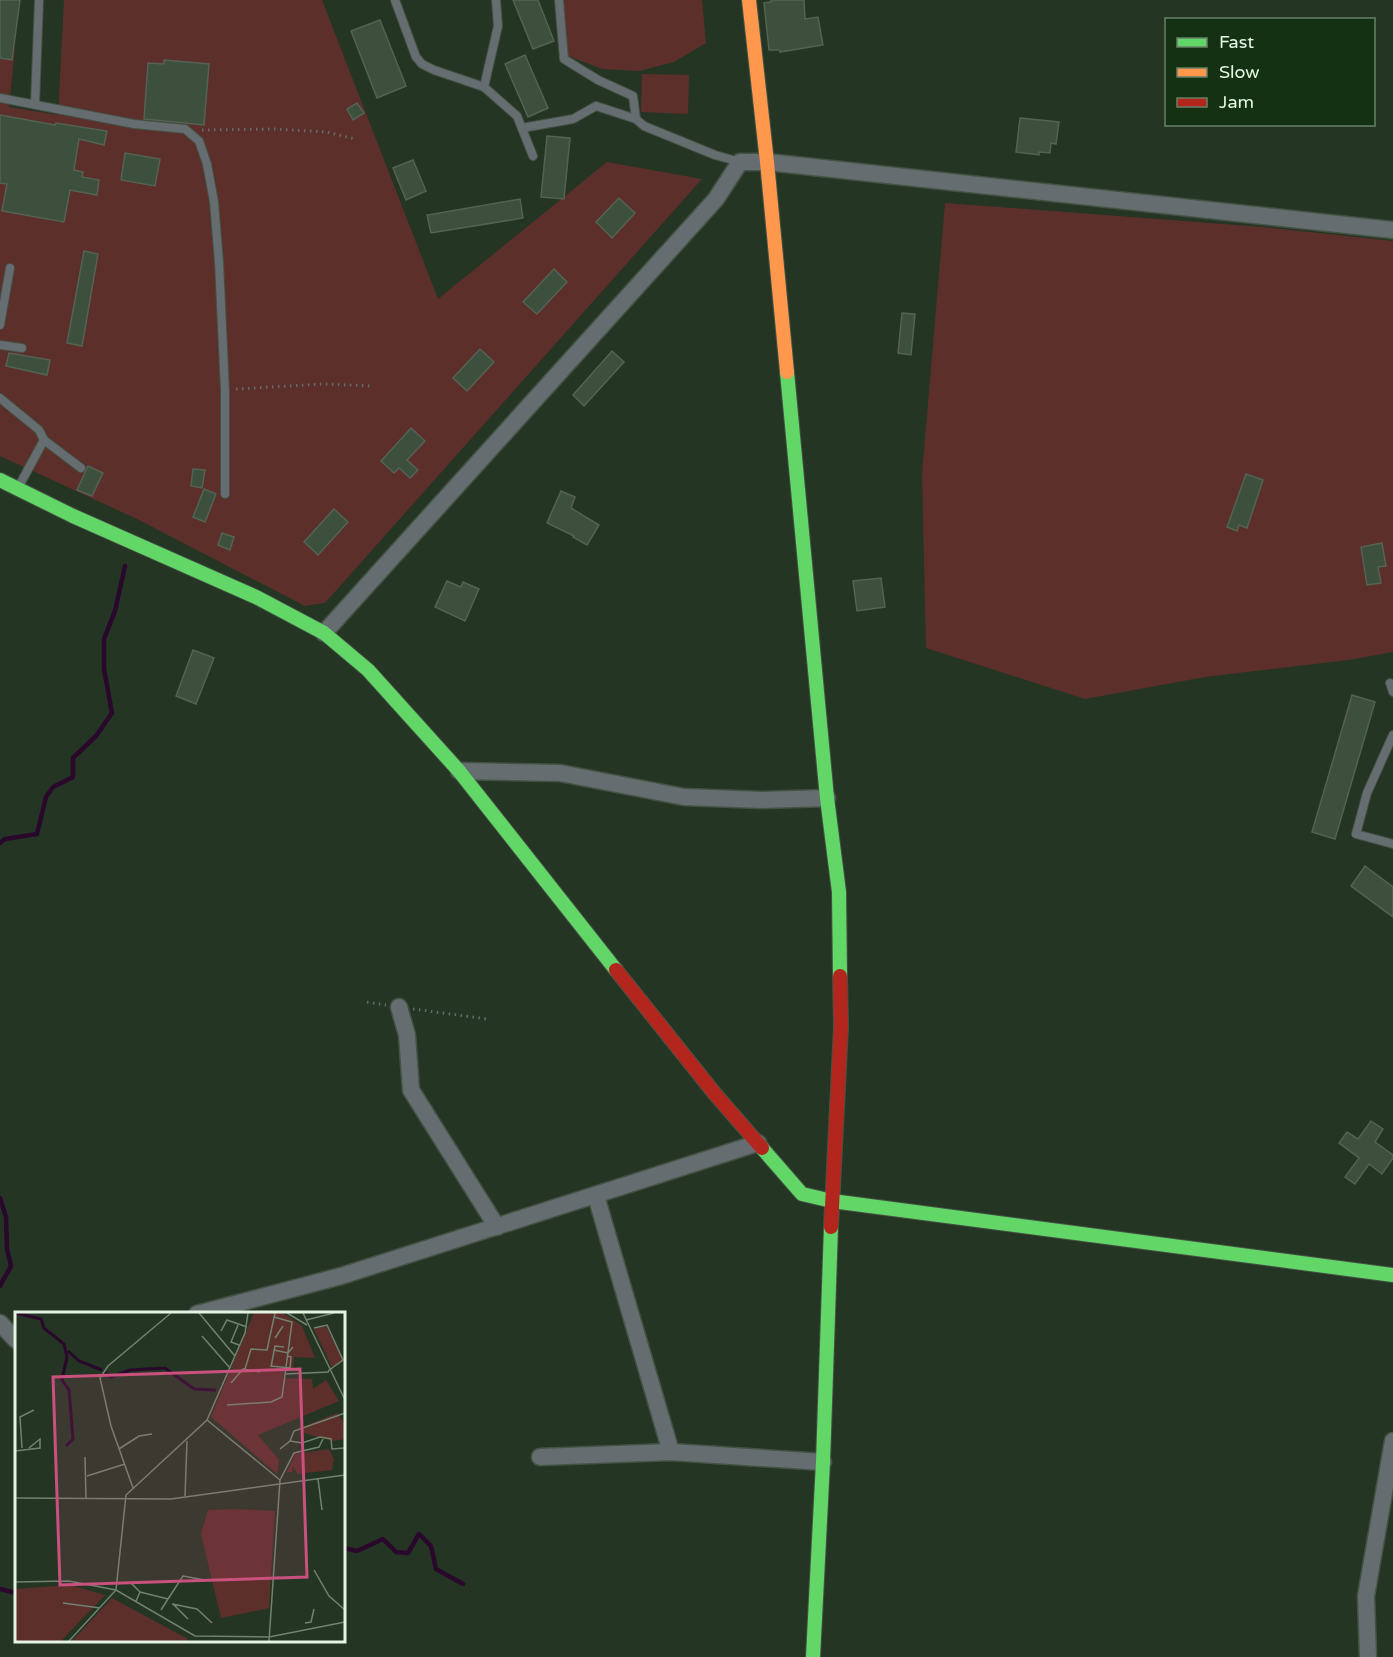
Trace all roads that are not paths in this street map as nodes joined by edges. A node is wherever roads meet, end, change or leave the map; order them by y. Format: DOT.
graph roads {
  1 [pos="39,0"];
  2 [pos="395,0"];
  3 [pos="496,0"];
  4 [pos="558,0"];
  5 [pos="749,0"];
  6 [pos="484,87"];
  7 [pos="0,98"];
  8 [pos="35,104"];
  9 [pos="636,119"];
  10 [pos="522,128"];
  11 [pos="533,156"];
  12 [pos="740,162"];
  13 [pos="767,162"];
  14 [pos="1393,230"];
  15 [pos="10,268"];
  16 [pos="0,325"];
  17 [pos="0,345"];
  18 [pos="22,348"];
  19 [pos="0,398"];
  20 [pos="44,440"];
  21 [pos="81,468"];
  22 [pos="0,480"];
  23 [pos="17,489"];
  24 [pos="225,494"];
  25 [pos="324,633"];
  26 [pos="1393,735"];
  27 [pos="459,771"];
  28 [pos="827,798"];
  29 [pos="1393,844"];
  30 [pos="399,1007"];
  31 [pos="758,1143"];
  32 [pos="596,1196"];
  33 [pos="832,1201"];
  34 [pos="497,1227"];
  35 [pos="1393,1275"];
  36 [pos="206,1312"];
  37 [pos="0,1323"];
  38 [pos="15,1339"];
  39 [pos="1393,1441"];
  40 [pos="671,1452"];
  41 [pos="540,1457"];
  42 [pos="823,1462"];
  43 [pos="813,1657"];
  44 [pos="1368,1657"];
  1 -- 8 [label="lane"];
  2 -- 6 [label="lane"];
  3 -- 6 [label="lane"];
  4 -- 9 [label="lane"];
  5 -- 13 [label="street"];
  6 -- 10 [label="lane"];
  7 -- 8 [label="lane"];
  8 -- 24 [label="lane"];
  9 -- 10 [label="lane"];
  9 -- 12 [label="lane"];
  10 -- 11 [label="lane"];
  12 -- 13 [label="street"];
  12 -- 25 [label="street"];
  13 -- 14 [label="street"];
  13 -- 28 [label="street"];
  15 -- 16 [label="lane"];
  17 -- 18 [label="lane"];
  19 -- 20 [label="lane"];
  20 -- 21 [label="lane"];
  20 -- 23 [label="lane"];
  22 -- 23 [label="street"];
  23 -- 25 [label="street"];
  25 -- 27 [label="street"];
  26 -- 29 [label="lane"];
  27 -- 28 [label="street"];
  27 -- 31 [label="street"];
  28 -- 33 [label="street"];
  30 -- 34 [label="street"];
  31 -- 32 [label="street"];
  31 -- 33 [label="street"];
  32 -- 34 [label="street"];
  32 -- 40 [label="street"];
  33 -- 35 [label="street"];
  33 -- 42 [label="street"];
  34 -- 36 [label="street"];
  37 -- 38 [label="street"];
  39 -- 44 [label="street"];
  40 -- 41 [label="street"];
  40 -- 42 [label="street"];
  42 -- 43 [label="street"];
}
